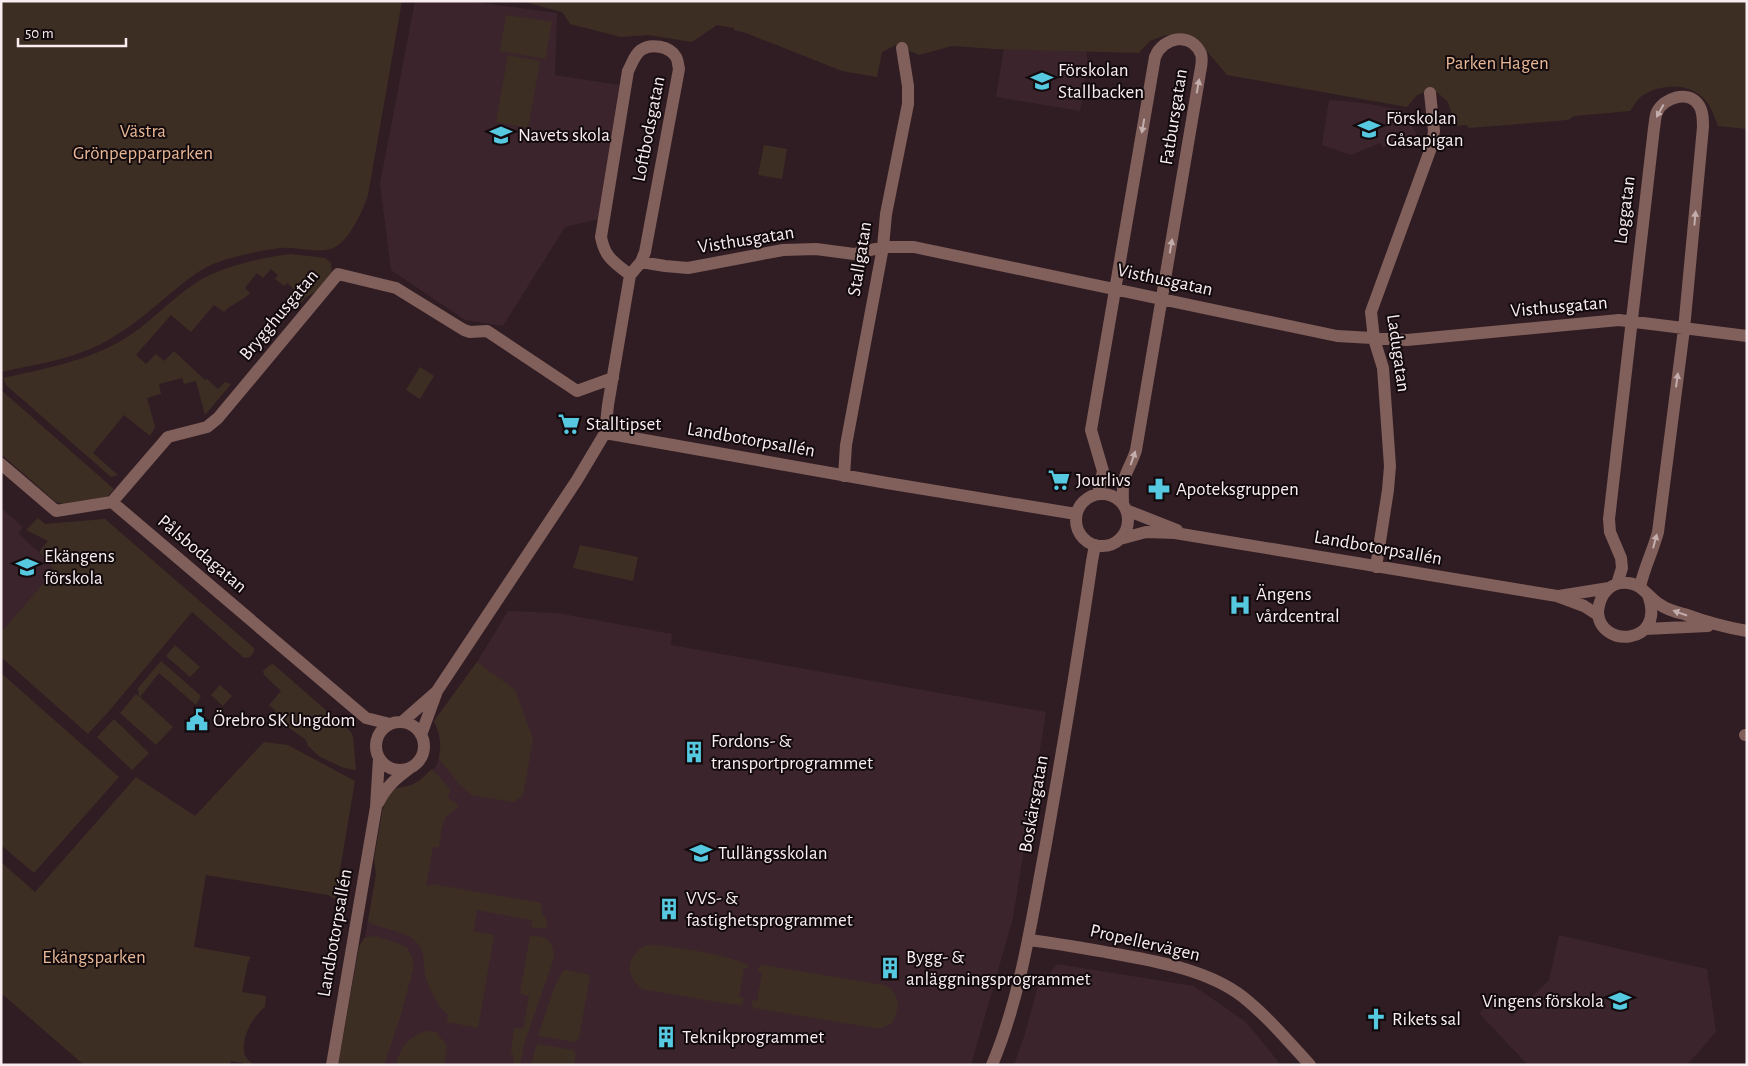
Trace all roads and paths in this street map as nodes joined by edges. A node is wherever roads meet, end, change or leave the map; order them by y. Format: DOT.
graph roads {
  1 [pos="902,48"];
  2 [pos="1430,93"];
  3 [pos="882,246"];
  4 [pos="641,262"];
  5 [pos="630,275"];
  6 [pos="1115,289"];
  7 [pos="1162,299"];
  8 [pos="1631,321"];
  9 [pos="1684,330"];
  10 [pos="1747,336"];
  11 [pos="1374,339"];
  12 [pos="613,378"];
  13 [pos="605,433"];
  14 [pos="1,464"];
  15 [pos="844,476"];
  16 [pos="1098,494"];
  17 [pos="112,502"];
  18 [pos="1124,507"];
  19 [pos="1076,514"];
  20 [pos="1193,536"];
  21 [pos="1120,539"];
  22 [pos="1096,545"];
  23 [pos="1376,567"];
  24 [pos="1613,586"];
  25 [pos="1644,591"];
  26 [pos="1557,596"];
  27 [pos="1598,615"];
  28 [pos="1715,626"];
  29 [pos="1645,630"];
  30 [pos="1747,630"];
  31 [pos="437,691"];
  32 [pos="366,718"];
  33 [pos="396,723"];
  34 [pos="421,736"];
  35 [pos="376,744"];
  36 [pos="379,758"];
  37 [pos="412,767"];
  38 [pos="376,807"];
  39 [pos="1028,940"];
  40 [pos="332,1065"];
  41 [pos="992,1065"];
  42 [pos="1310,1065"];
  1 -- 3 [label="street, Stallgatan"];
  2 -- 11 [label="street, Ladugatan"];
  3 -- 4 [label="street, Visthusgatan"];
  3 -- 6 [label="street, Visthusgatan"];
  3 -- 15 [label="street, Stallgatan"];
  4 -- 5 [label="street, Loftbodsgatan"];
  4 -- 5 [label="street, Loftbodsgatan"];
  5 -- 12 [label="street"];
  6 -- 7 [label="street, Visthusgatan"];
  7 -- 6 [label="street, Fatbursgatan, one-way"];
  6 -- 16 [label="street, Fatbursgatan"];
  7 -- 11 [label="street, Visthusgatan"];
  18 -- 7 [label="street, Fatbursgatan, one-way"];
  8 -- 9 [label="street, Visthusgatan"];
  9 -- 8 [label="street, Loggatan, one-way"];
  8 -- 11 [label="street, Visthusgatan"];
  8 -- 24 [label="street, Loggatan"];
  9 -- 10 [label="street"];
  25 -- 9 [label="street, Loggatan, one-way"];
  11 -- 23 [label="street, Ladugatan"];
  12 -- 13 [label="street"];
  12 -- 17 [label="street, Brygghusgatan"];
  13 -- 15 [label="street, Landbotorpsallén"];
  13 -- 31 [label="street"];
  14 -- 17 [label="street"];
  15 -- 19 [label="street, Landbotorpsallén"];
  16 -- 18 [label="street"];
  16 -- 19 [label="street"];
  17 -- 32 [label="street, Pålsbodagatan"];
  18 -- 20 [label="street, Landbotorpsallén"];
  18 -- 21 [label="street"];
  19 -- 22 [label="street"];
  20 -- 21 [label="street, Landbotorpsallén"];
  20 -- 23 [label="street, Landbotorpsallén"];
  21 -- 22 [label="street"];
  22 -- 39 [label="street, Boskärsgatan"];
  23 -- 26 [label="street, Landbotorpsallén"];
  24 -- 25 [label="street"];
  24 -- 26 [label="street, Landbotorpsallén"];
  24 -- 27 [label="street"];
  28 -- 25 [label="street, one-way"];
  25 -- 29 [label="street"];
  26 -- 27 [label="street, Landbotorpsallén"];
  27 -- 29 [label="street"];
  28 -- 29 [label="street"];
  28 -- 30 [label="street"];
  31 -- 33 [label="street"];
  31 -- 34 [label="street"];
  32 -- 33 [label="street, Pålsbodagatan"];
  32 -- 35 [label="street, Pålsbodagatan"];
  33 -- 34 [label="street"];
  33 -- 35 [label="street"];
  34 -- 37 [label="street"];
  35 -- 36 [label="street"];
  36 -- 37 [label="street"];
  36 -- 38 [label="street, Landbotorpsallén"];
  37 -- 38 [label="street, Landbotorpsallén"];
  38 -- 40 [label="street, Landbotorpsallén"];
  39 -- 41 [label="street, Boskärsgatan"];
  39 -- 42 [label="street, Propellervägen"];
}
